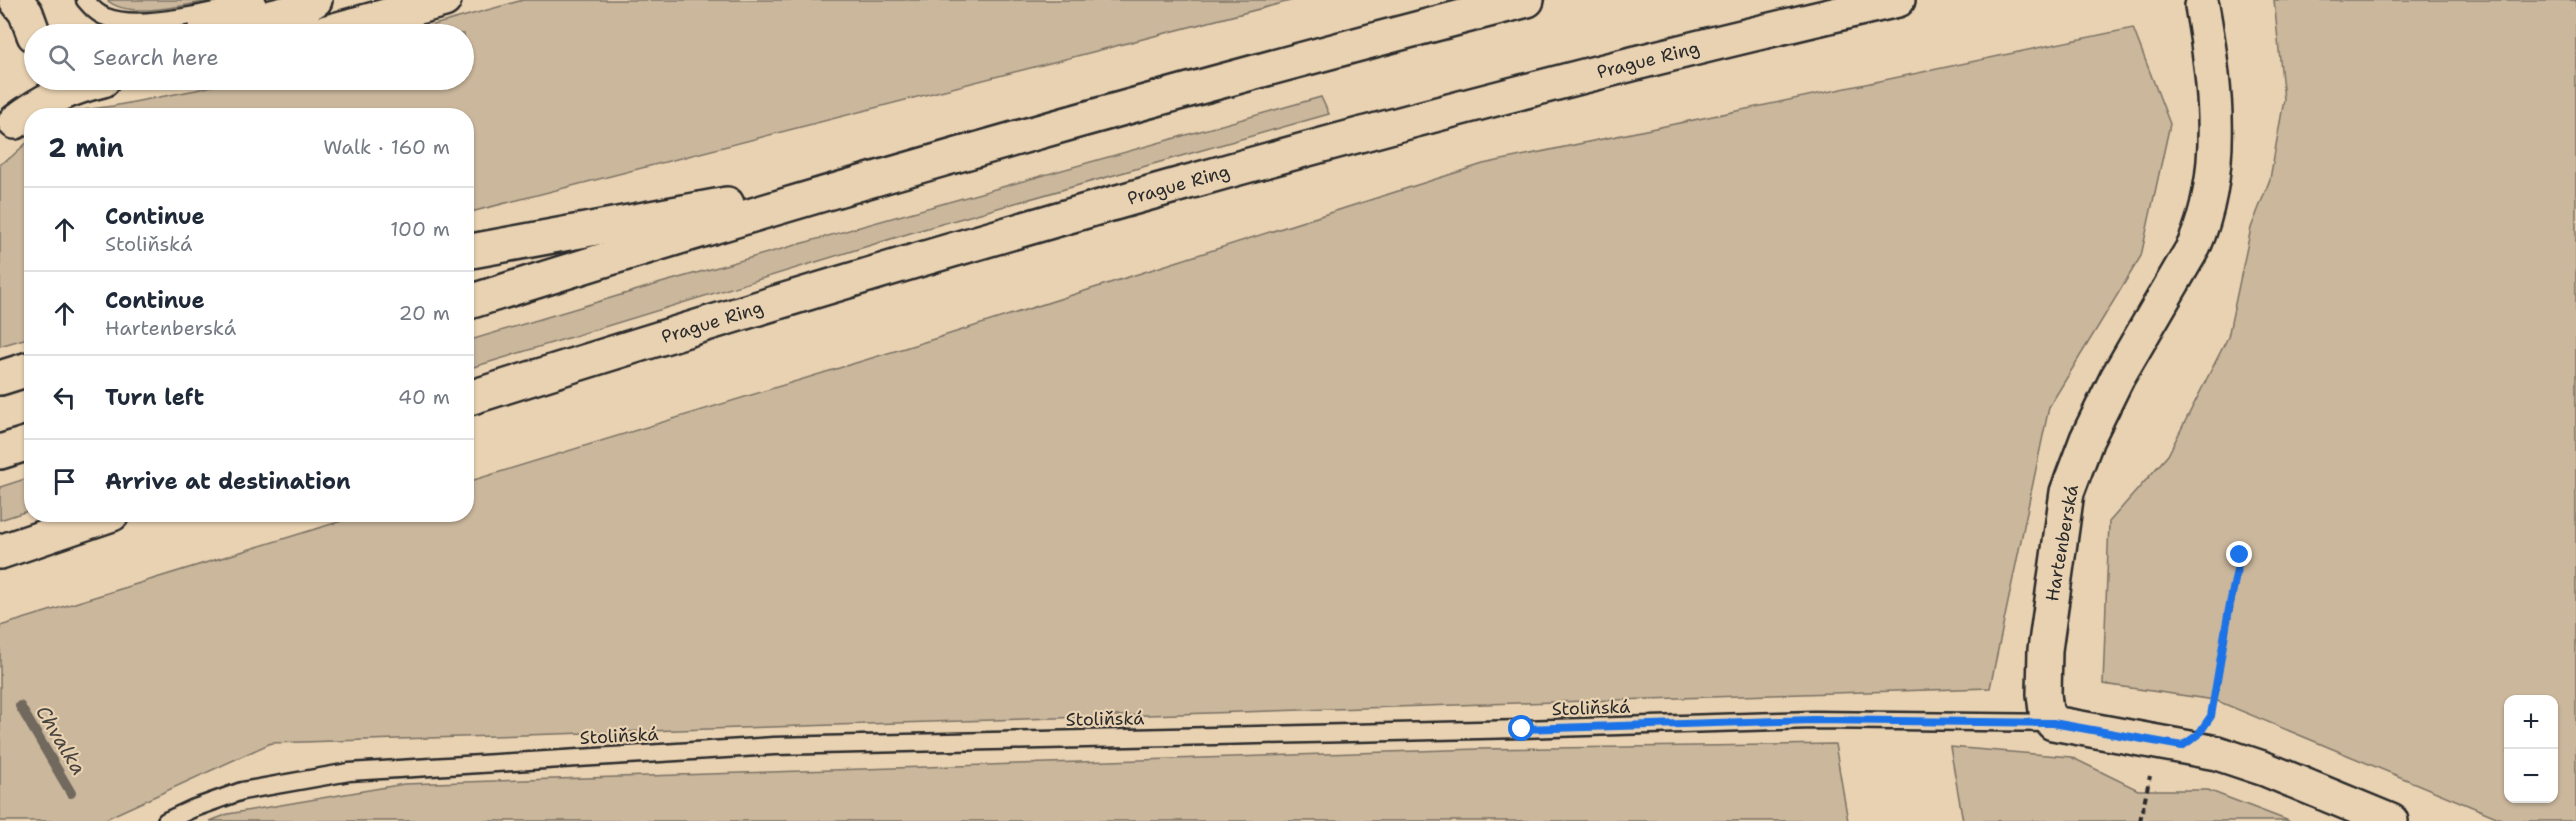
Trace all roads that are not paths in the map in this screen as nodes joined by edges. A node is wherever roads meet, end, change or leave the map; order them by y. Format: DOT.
graph roads {
  1 [pos="85,0"];
  2 [pos="257,0"];
  3 [pos="315,0"];
  4 [pos="444,0"];
  5 [pos="1527,0"];
  6 [pos="1898,0"];
  7 [pos="2202,6"];
  8 [pos="22,10"];
  9 [pos="40,24"];
  10 [pos="242,24"];
  11 [pos="356,24"];
  12 [pos="33,90"];
  13 [pos="66,90"];
  14 [pos="32,108"];
  15 [pos="24,115"];
  16 [pos="8,129"];
  17 [pos="872,180"];
  18 [pos="474,251"];
  19 [pos="474,301"];
  20 [pos="24,370"];
  21 [pos="0,378"];
  22 [pos="474,397"];
  23 [pos="24,444"];
  24 [pos="0,452"];
  25 [pos="88,522"];
  26 [pos="0,552"];
  27 [pos="2053,723"];
  28 [pos="166,821"];
  29 [pos="2391,821"];
  1 -- 2 [label="lane"];
  3 -- 10 [label="main road"];
  4 -- 11 [label="main road"];
  5 -- 17 [label="main road"];
  6 -- 22 [label="main road, Prague Ring"];
  7 -- 27 [label="main road, Hartenberská"];
  8 -- 9 [label="main road"];
  12 -- 16 [label="main road"];
  13 -- 14 [label="main road"];
  15 -- 16 [label="main road"];
  17 -- 18 [label="main road"];
  17 -- 19 [label="main road"];
  20 -- 21 [label="main road"];
  23 -- 24 [label="main road"];
  25 -- 26 [label="main road"];
  27 -- 28 [label="lane, Stoliňská"];
  27 -- 29 [label="main road"];
}
